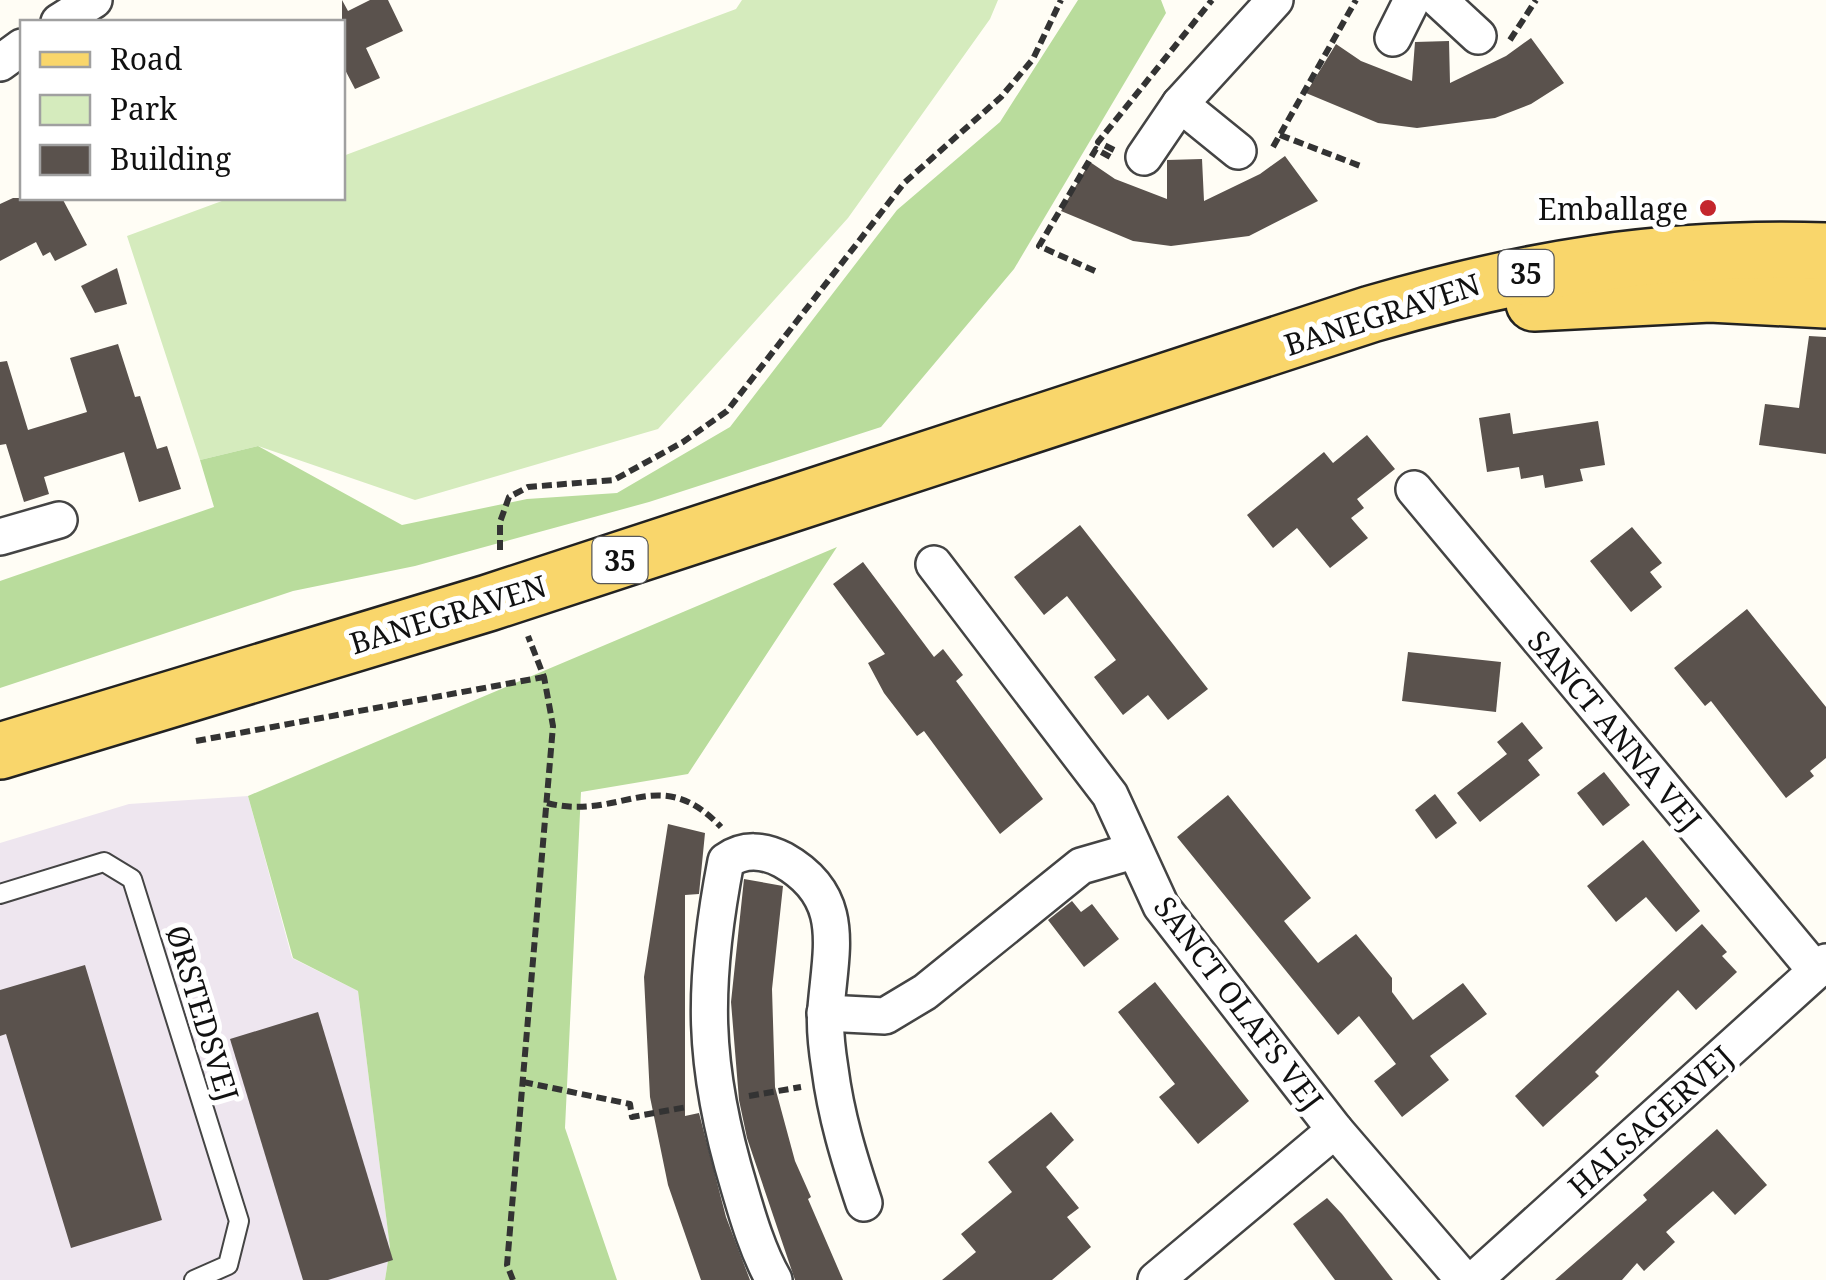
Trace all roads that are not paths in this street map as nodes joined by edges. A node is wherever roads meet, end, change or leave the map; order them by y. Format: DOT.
graph roads {
  1 [pos="94,0"];
  2 [pos="1412,0"];
  3 [pos="1439,0"];
  4 [pos="1257,6"];
  5 [pos="62,20"];
  6 [pos="1478,36"];
  7 [pos="1393,38"];
  8 [pos="1180,104"];
  9 [pos="1238,152"];
  10 [pos="1144,156"];
  11 [pos="1826,250"];
  12 [pos="1826,300"];
  13 [pos="1237,361"];
  14 [pos="1414,489"];
  15 [pos="59,520"];
  16 [pos="0,538"];
  17 [pos="934,564"];
  18 [pos="0,750"];
  19 [pos="1133,851"];
  20 [pos="0,894"];
  21 [pos="1821,966"];
  22 [pos="825,1013"];
  23 [pos="1334,1130"];
  24 [pos="864,1203"];
  25 [pos="194,1280"];
  26 [pos="774,1280"];
  27 [pos="1156,1280"];
  28 [pos="1464,1280"];
  29 [pos="1474,1280"];
  1 -- 5 [label="street"];
  2 -- 7 [label="street"];
  3 -- 6 [label="street"];
  4 -- 8 [label="street"];
  8 -- 9 [label="street"];
  8 -- 10 [label="street"];
  11 -- 13 [label="main road, BANEGRAVEN / 35"];
  12 -- 13 [label="main road, BANEGRAVEN / 35"];
  13 -- 18 [label="main road, BANEGRAVEN / 35"];
  14 -- 21 [label="street, SANCT ANNA VEJ"];
  15 -- 16 [label="street"];
  17 -- 19 [label="street, SANCT OLAFS VEJ"];
  19 -- 22 [label="street"];
  19 -- 23 [label="street, SANCT OLAFS VEJ"];
  20 -- 25 [label="lane, ØRSTEDSVEJ"];
  21 -- 29 [label="street, HALSAGERVEJ"];
  22 -- 24 [label="street"];
  22 -- 26 [label="street"];
  23 -- 27 [label="street"];
  23 -- 28 [label="street, SANCT OLAFS VEJ"];
}
